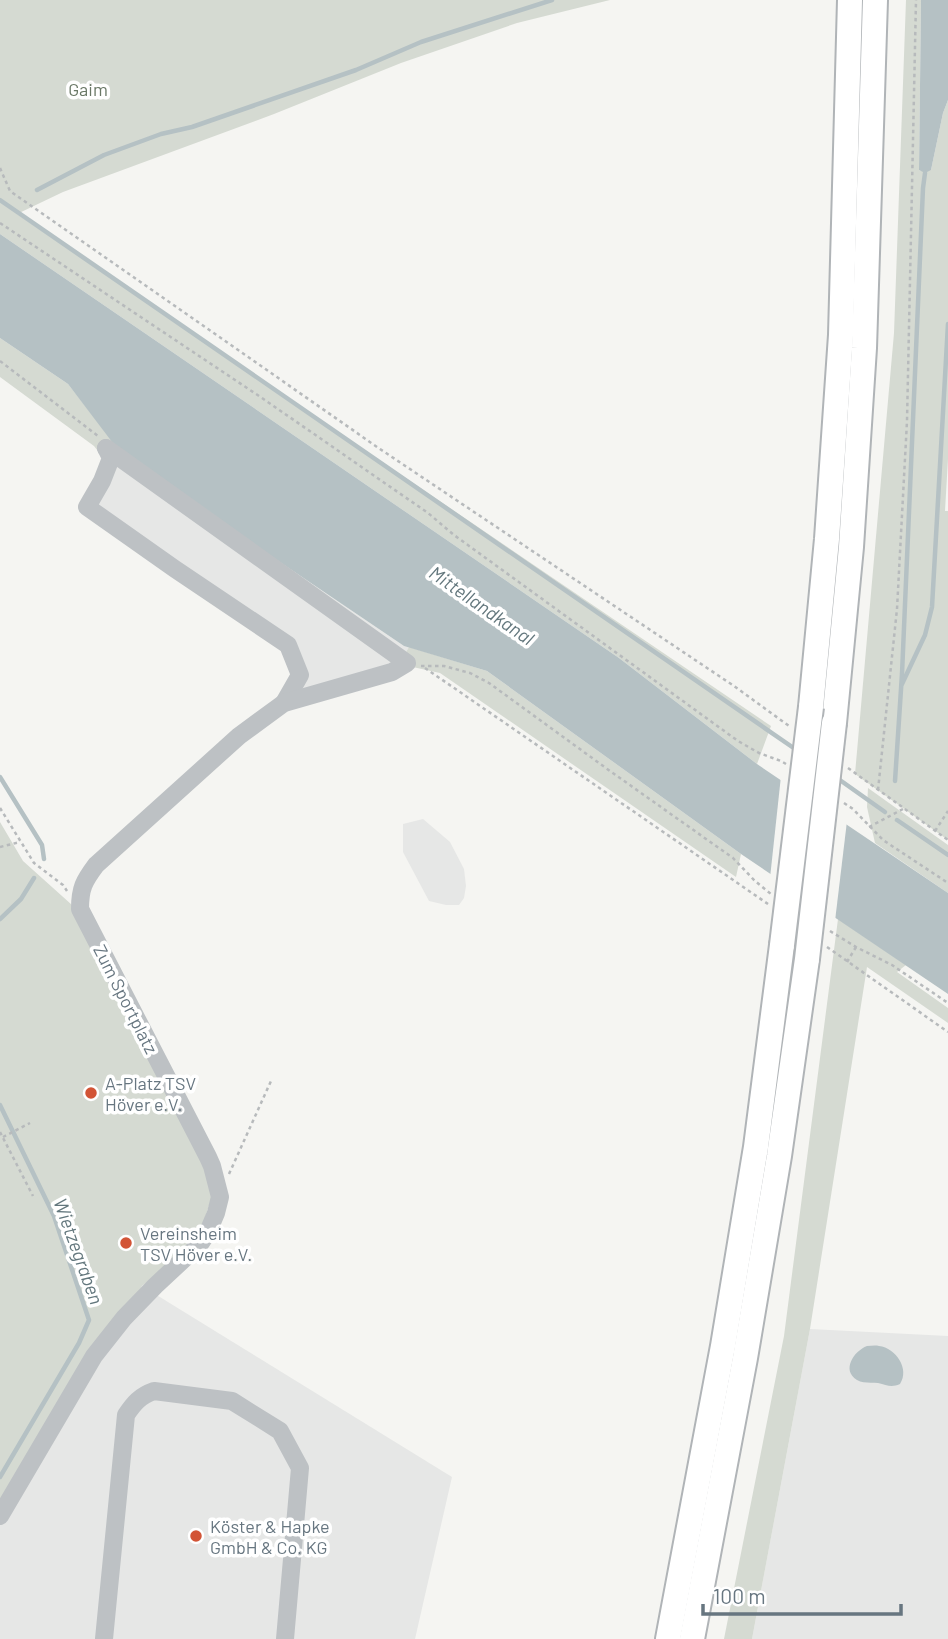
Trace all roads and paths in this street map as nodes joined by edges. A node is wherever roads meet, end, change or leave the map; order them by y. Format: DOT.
graph roads {
  1 [pos="850,0"];
  2 [pos="875,0"];
  3 [pos="916,0"];
  4 [pos="0,168"];
  5 [pos="0,223"];
  6 [pos="0,361"];
  7 [pos="106,448"];
  8 [pos="284,703"];
  9 [pos="789,726"];
  10 [pos="781,761"];
  11 [pos="844,766"];
  12 [pos="878,790"];
  13 [pos="0,808"];
  14 [pos="853,809"];
  15 [pos="903,809"];
  16 [pos="948,811"];
  17 [pos="870,827"];
  18 [pos="935,831"];
  19 [pos="948,840"];
  20 [pos="20,842"];
  21 [pos="0,848"];
  22 [pos="948,883"];
  23 [pos="771,894"];
  24 [pos="756,896"];
  25 [pos="80,909"];
  26 [pos="828,930"];
  27 [pos="856,947"];
  28 [pos="814,951"];
  29 [pos="847,962"];
  30 [pos="948,1003"];
  31 [pos="948,1032"];
  32 [pos="271,1082"];
  33 [pos="30,1123"];
  34 [pos="0,1132"];
  35 [pos="3,1137"];
  36 [pos="33,1196"];
  37 [pos="220,1196"];
  38 [pos="0,1516"];
  39 [pos="104,1639"];
  40 [pos="285,1639"];
  41 [pos="668,1639"];
  42 [pos="692,1639"];
  1 -- 41 [label="highway, bridge"];
  2 -- 28 [label="highway, bridge"];
  3 -- 12 [label="path"];
  4 -- 9 [label="path"];
  5 -- 10 [label="path"];
  6 -- 7 [label="path"];
  7 -- 8 [label="street"];
  7 -- 8 [label="street"];
  8 -- 25 [label="street"];
  11 -- 12 [label="path"];
  12 -- 15 [label="path"];
  13 -- 20 [label="path"];
  14 -- 17 [label="path"];
  15 -- 17 [label="path"];
  15 -- 18 [label="path"];
  16 -- 18 [label="path"];
  17 -- 22 [label="path"];
  18 -- 19 [label="path"];
  20 -- 21 [label="path"];
  20 -- 25 [label="path"];
  23 -- 24 [label="path"];
  25 -- 37 [label="street, Zum Sportplatz"];
  26 -- 27 [label="path"];
  27 -- 29 [label="path"];
  27 -- 30 [label="path"];
  28 -- 29 [label="path"];
  28 -- 42 [label="highway"];
  29 -- 31 [label="path"];
  32 -- 37 [label="path"];
  33 -- 35 [label="path"];
  34 -- 35 [label="path"];
  35 -- 36 [label="path"];
  37 -- 38 [label="street"];
  39 -- 40 [label="street"];
}
